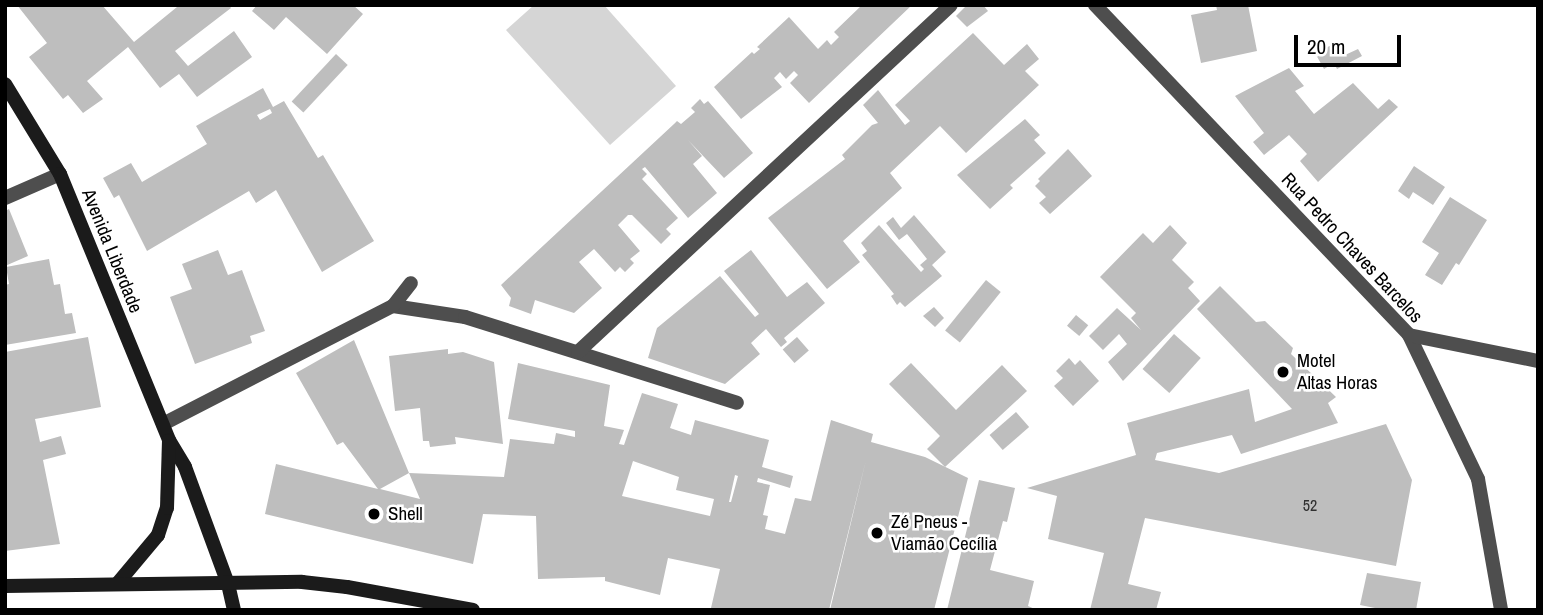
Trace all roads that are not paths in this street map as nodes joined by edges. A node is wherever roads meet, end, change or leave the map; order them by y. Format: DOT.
graph roads {
  1 [pos="951,5"];
  2 [pos="1095,5"];
  3 [pos="5,85"];
  4 [pos="60,174"];
  5 [pos="5,198"];
  6 [pos="411,283"];
  7 [pos="393,306"];
  8 [pos="1409,335"];
  9 [pos="578,352"];
  10 [pos="1538,360"];
  11 [pos="737,403"];
  12 [pos="163,424"];
  13 [pos="169,440"];
  14 [pos="117,583"];
  15 [pos="228,584"];
  16 [pos="5,586"];
  17 [pos="234,610"];
  18 [pos="473,610"];
  19 [pos="1501,610"];
  1 -- 9 [label="street"];
  2 -- 8 [label="street, Rua Pedro Chaves Barcelos"];
  3 -- 4 [label="main road, Avenida Liberdade"];
  4 -- 5 [label="street"];
  4 -- 12 [label="main road, Avenida Liberdade"];
  6 -- 7 [label="street"];
  7 -- 9 [label="street"];
  7 -- 12 [label="street"];
  8 -- 10 [label="street"];
  8 -- 19 [label="street, Rua Pedro Chaves Barcelos"];
  9 -- 11 [label="street"];
  12 -- 13 [label="main road, Avenida Liberdade"];
  13 -- 14 [label="main road, Avenida Liberdade"];
  13 -- 15 [label="main road, Avenida Liberdade"];
  14 -- 15 [label="main road"];
  14 -- 16 [label="main road"];
  15 -- 17 [label="main road, Avenida Liberdade"];
  15 -- 18 [label="main road"];
}
